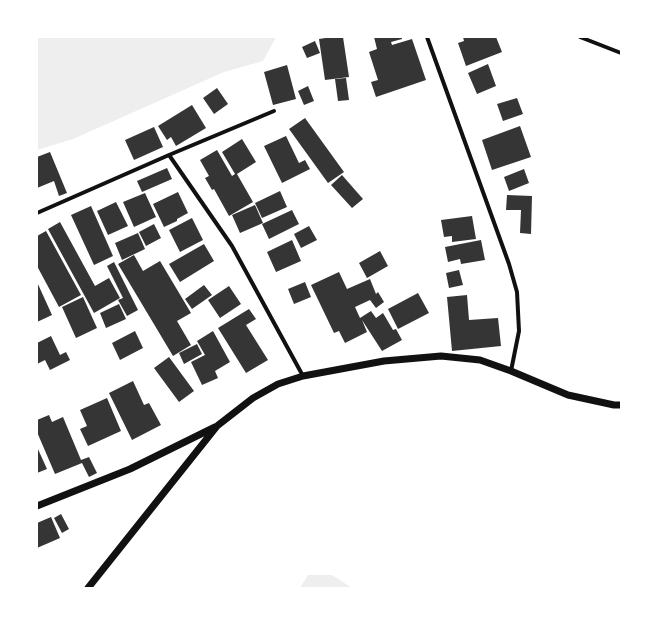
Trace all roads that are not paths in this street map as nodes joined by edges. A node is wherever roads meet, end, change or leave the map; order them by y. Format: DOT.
graph roads {
  1 [pos="427,37"];
  2 [pos="580,37"];
  3 [pos="621,53"];
  4 [pos="274,111"];
  5 [pos="168,155"];
  6 [pos="37,213"];
  7 [pos="511,371"];
  8 [pos="303,376"];
  9 [pos="621,405"];
  10 [pos="217,426"];
  11 [pos="37,506"];
  12 [pos="88,588"];
  1 -- 7 [label="street"];
  2 -- 3 [label="street"];
  4 -- 5 [label="street"];
  5 -- 6 [label="street"];
  5 -- 8 [label="street"];
  7 -- 8 [label="street"];
  7 -- 9 [label="street"];
  8 -- 10 [label="street"];
  10 -- 11 [label="street"];
  10 -- 12 [label="street"];
}
